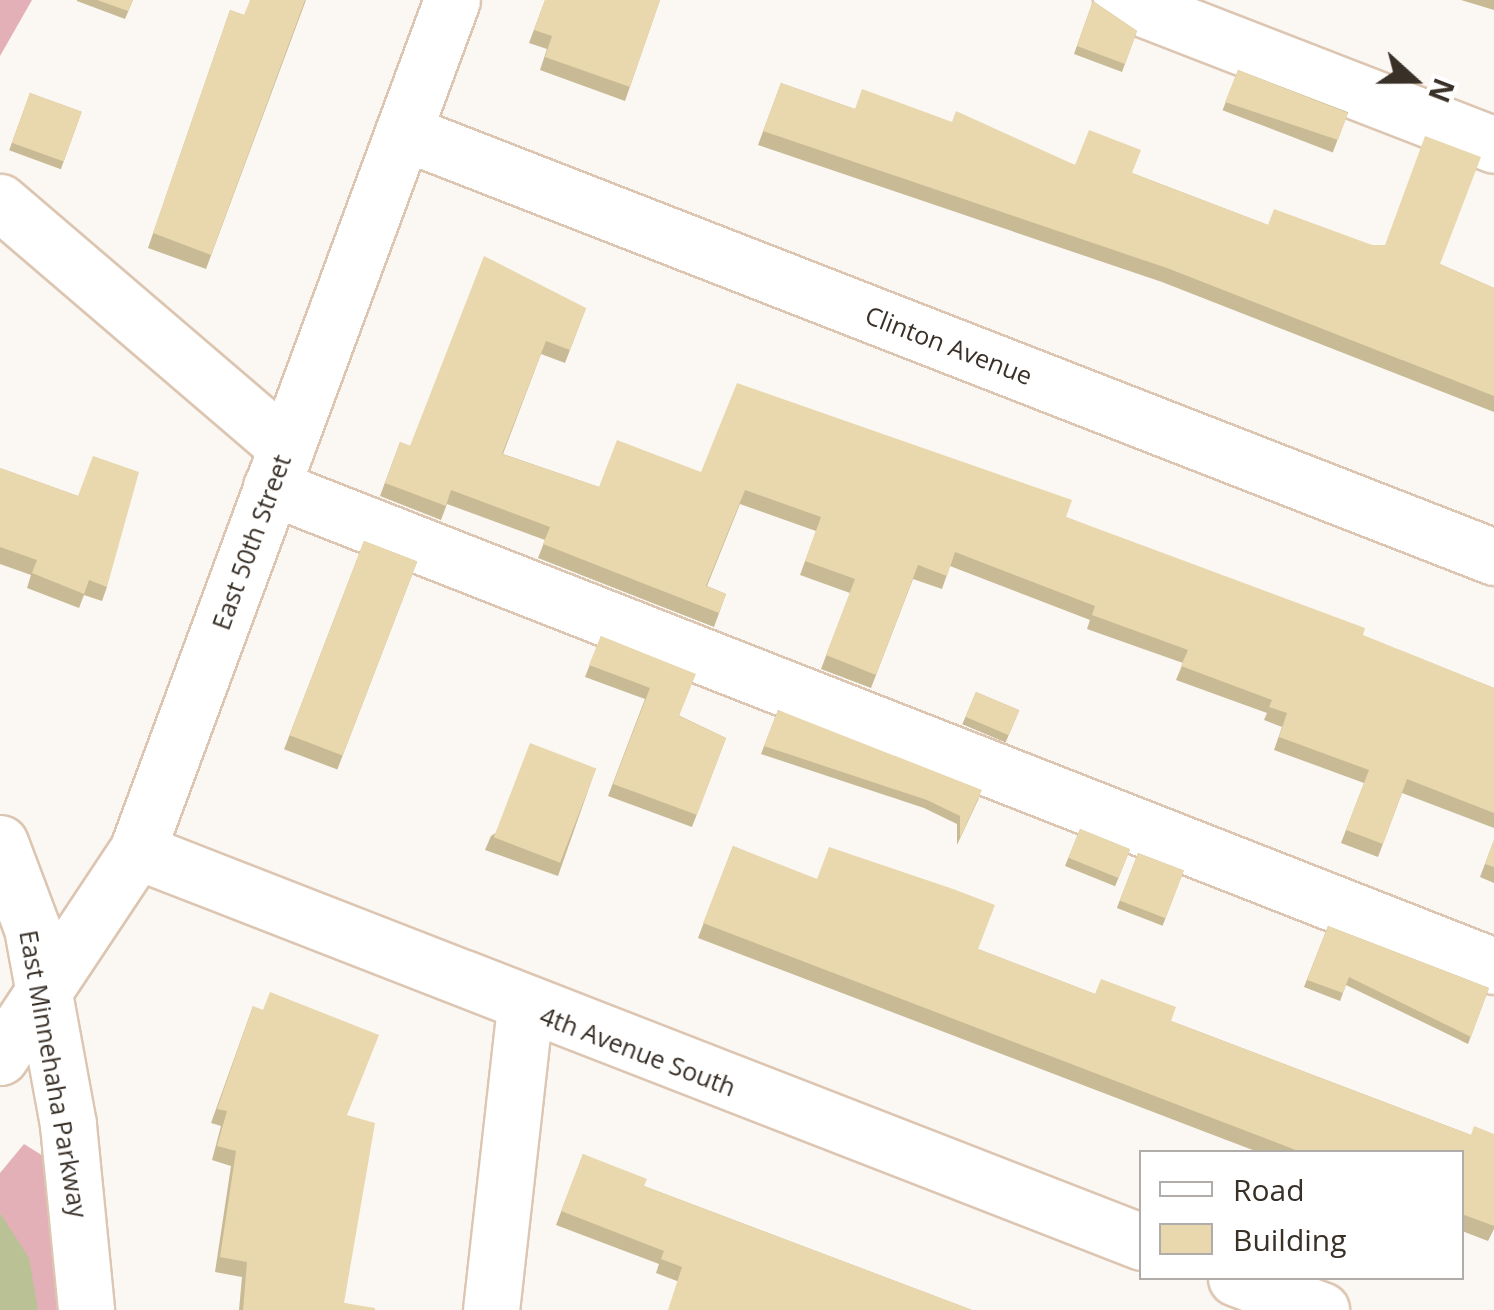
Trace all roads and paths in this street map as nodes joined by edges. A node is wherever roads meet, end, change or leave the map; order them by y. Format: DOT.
graph roads {
  1 [pos="452,0"];
  2 [pos="1121,0"];
  3 [pos="403,132"];
  4 [pos="1494,145"];
  5 [pos="0,202"];
  6 [pos="278,467"];
  7 [pos="1494,557"];
  8 [pos="0,843"];
  9 [pos="137,851"];
  10 [pos="1494,966"];
  11 [pos="42,992"];
  12 [pos="525,1008"];
  13 [pos="0,1058"];
  14 [pos="1139,1241"];
  15 [pos="1241,1280"];
  16 [pos="86,1310"];
  17 [pos="491,1310"];
  18 [pos="1321,1310"];
  1 -- 3 [label="street, East 50th Street"];
  2 -- 4 [label="street"];
  3 -- 6 [label="street, East 50th Street"];
  3 -- 7 [label="street, Clinton Avenue"];
  5 -- 6 [label="street"];
  6 -- 9 [label="street, East 50th Street"];
  6 -- 10 [label="street"];
  8 -- 11 [label="street, East Minnehaha Parkway"];
  9 -- 11 [label="street, East 50th Street"];
  9 -- 12 [label="street, 4th Avenue South"];
  11 -- 13 [label="street, East 50th Street"];
  11 -- 16 [label="street, East Minnehaha Parkway"];
  12 -- 14 [label="street, 4th Avenue South"];
  12 -- 17 [label="street"];
  15 -- 18 [label="street"];
}
